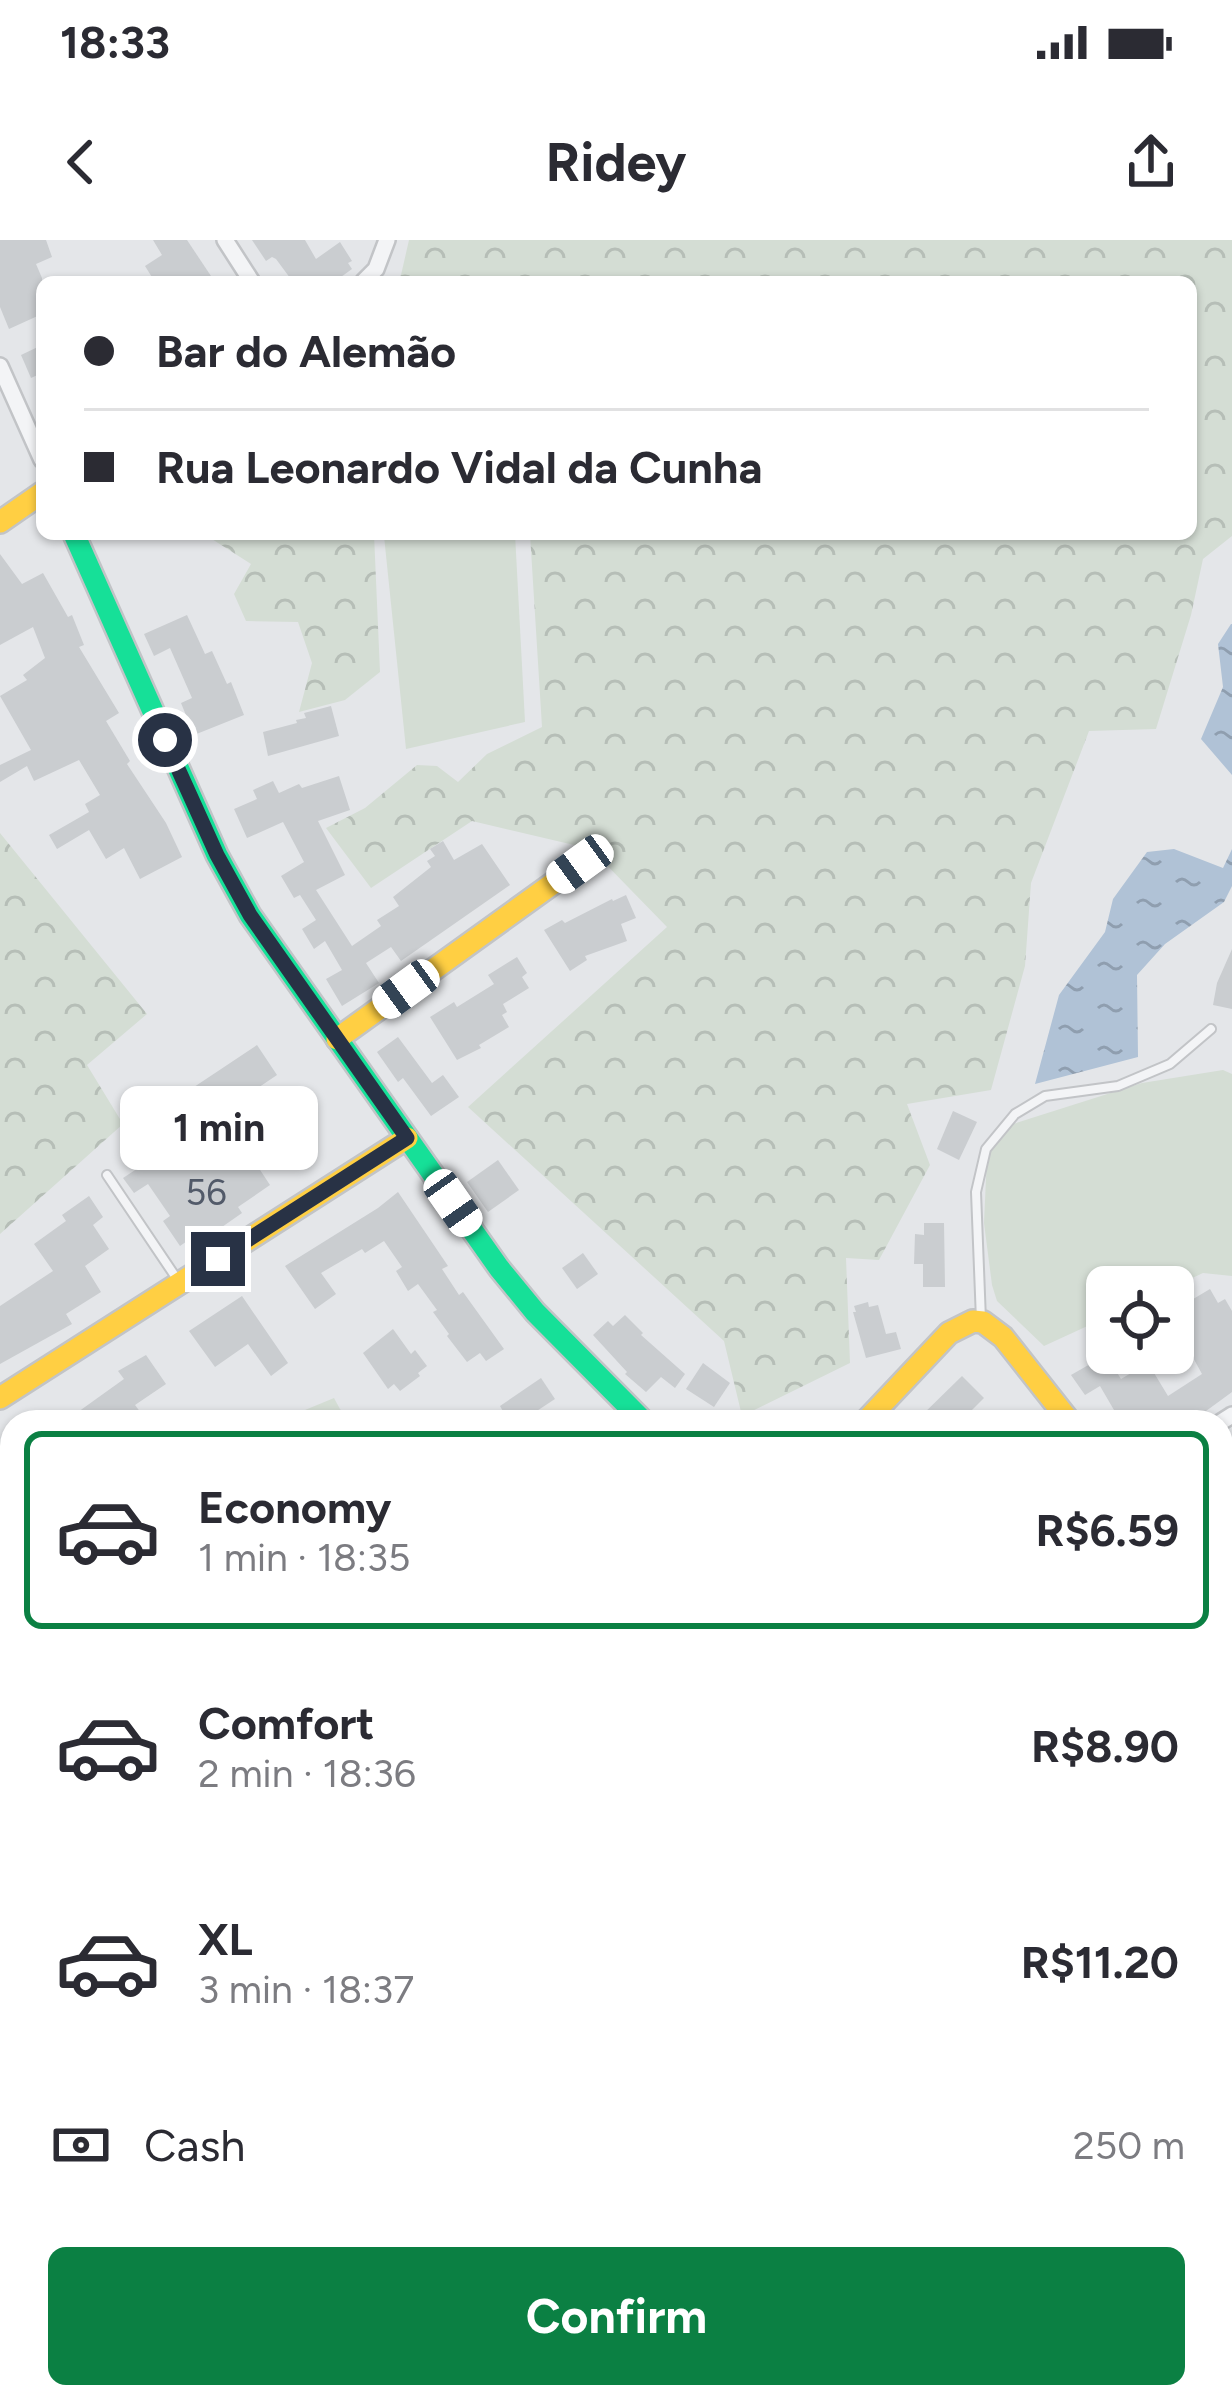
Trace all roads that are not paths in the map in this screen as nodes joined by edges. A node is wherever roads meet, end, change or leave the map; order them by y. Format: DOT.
graph roads {
  1 [pos="225,240"];
  2 [pos="387,240"];
  3 [pos="249,276"];
  4 [pos="369,276"];
  5 [pos="0,366"];
  6 [pos="36,447"];
  7 [pos="36,497"];
  8 [pos="0,522"];
  9 [pos="77,540"];
  10 [pos="580,864"];
  11 [pos="1211,1029"];
  12 [pos="337,1039"];
  13 [pos="407,1138"];
  14 [pos="107,1175"];
  15 [pos="180,1283"];
  16 [pos="981,1321"];
  17 [pos="0,1398"];
  18 [pos="632,1410"];
  19 [pos="876,1410"];
  20 [pos="1060,1410"];
  1 -- 3 [label="street"];
  2 -- 4 [label="street"];
  5 -- 6 [label="street"];
  7 -- 8 [label="street"];
  9 -- 12 [label="street"];
  10 -- 12 [label="street"];
  11 -- 16 [label="lane"];
  12 -- 13 [label="street"];
  13 -- 15 [label="street"];
  13 -- 18 [label="street"];
  14 -- 15 [label="lane"];
  15 -- 17 [label="street"];
  16 -- 19 [label="street"];
  16 -- 20 [label="street"];
}
